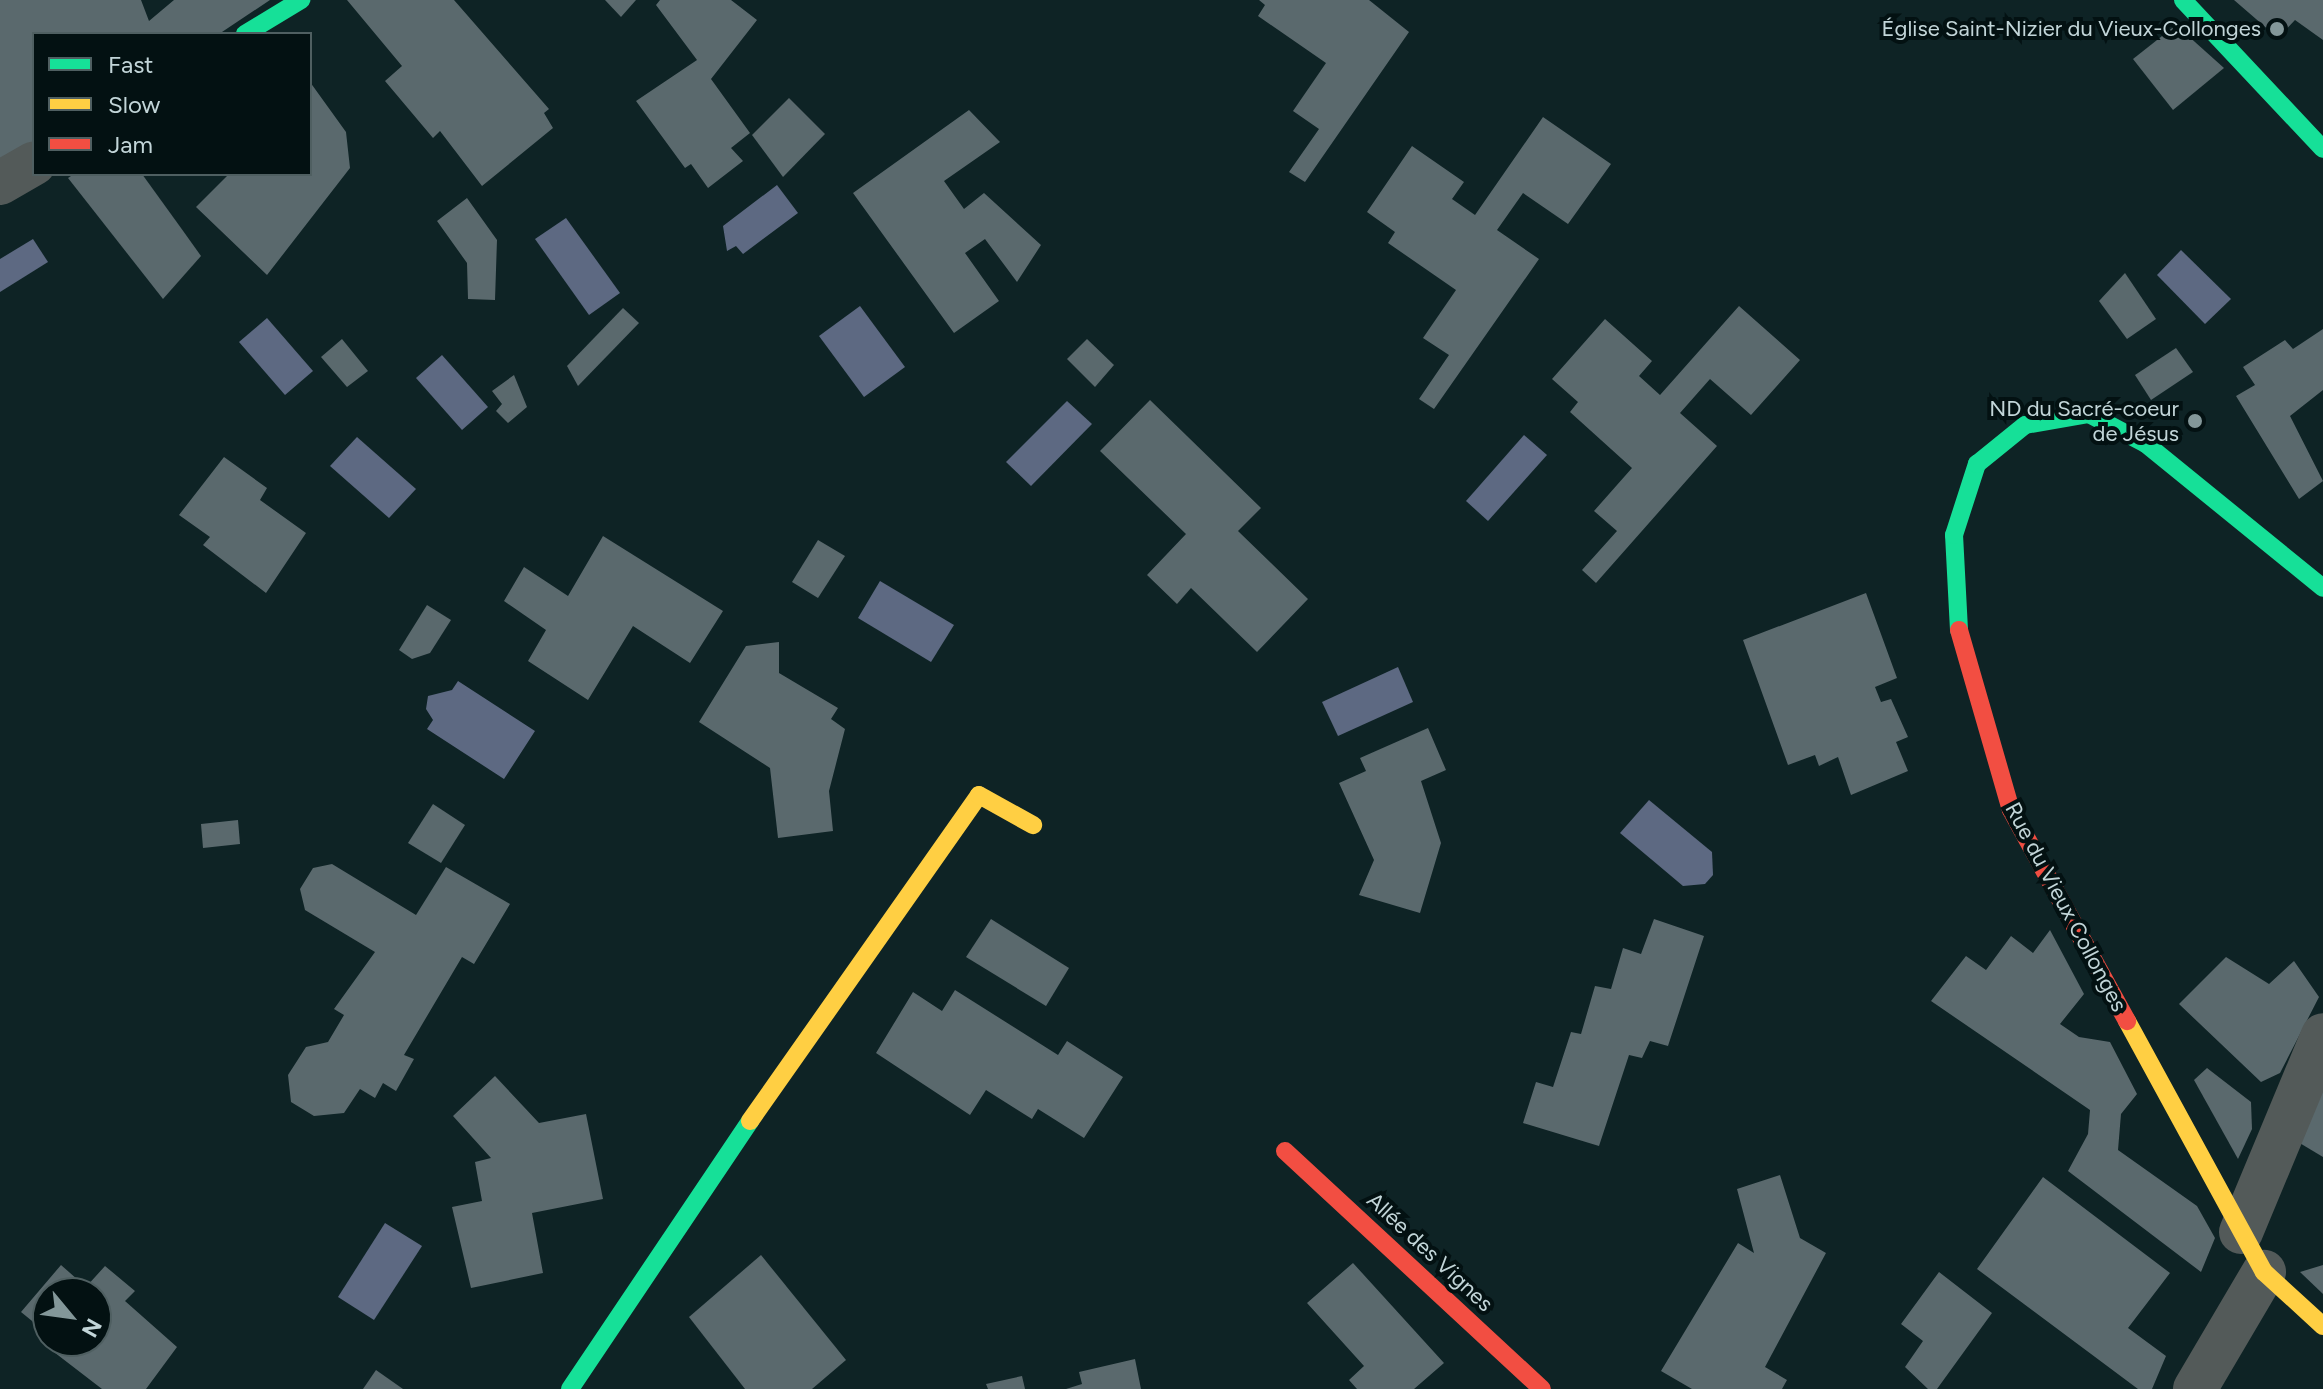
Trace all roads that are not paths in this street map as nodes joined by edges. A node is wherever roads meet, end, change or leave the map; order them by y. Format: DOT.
graph roads {
  1 [pos="301,0"];
  2 [pos="2183,0"];
  3 [pos="248,32"];
  4 [pos="2323,149"];
  5 [pos="32,164"];
  6 [pos="0,183"];
  7 [pos="2323,588"];
  8 [pos="1033,825"];
  9 [pos="2323,1035"];
  10 [pos="1285,1151"];
  11 [pos="2241,1232"];
  12 [pos="2264,1272"];
  13 [pos="2323,1326"];
  14 [pos="570,1389"];
  15 [pos="1542,1389"];
  16 [pos="2195,1389"];
  1 -- 3 [label="street"];
  2 -- 4 [label="street"];
  5 -- 6 [label="street"];
  7 -- 11 [label="street, Rue du Vieux Collonges"];
  8 -- 14 [label="street"];
  9 -- 11 [label="street"];
  10 -- 15 [label="street, Allée des Vignes"];
  11 -- 12 [label="street, Rue du Vieux Collonges"];
  12 -- 13 [label="street, Rue du Vieux Collonges"];
  12 -- 16 [label="street"];
}
